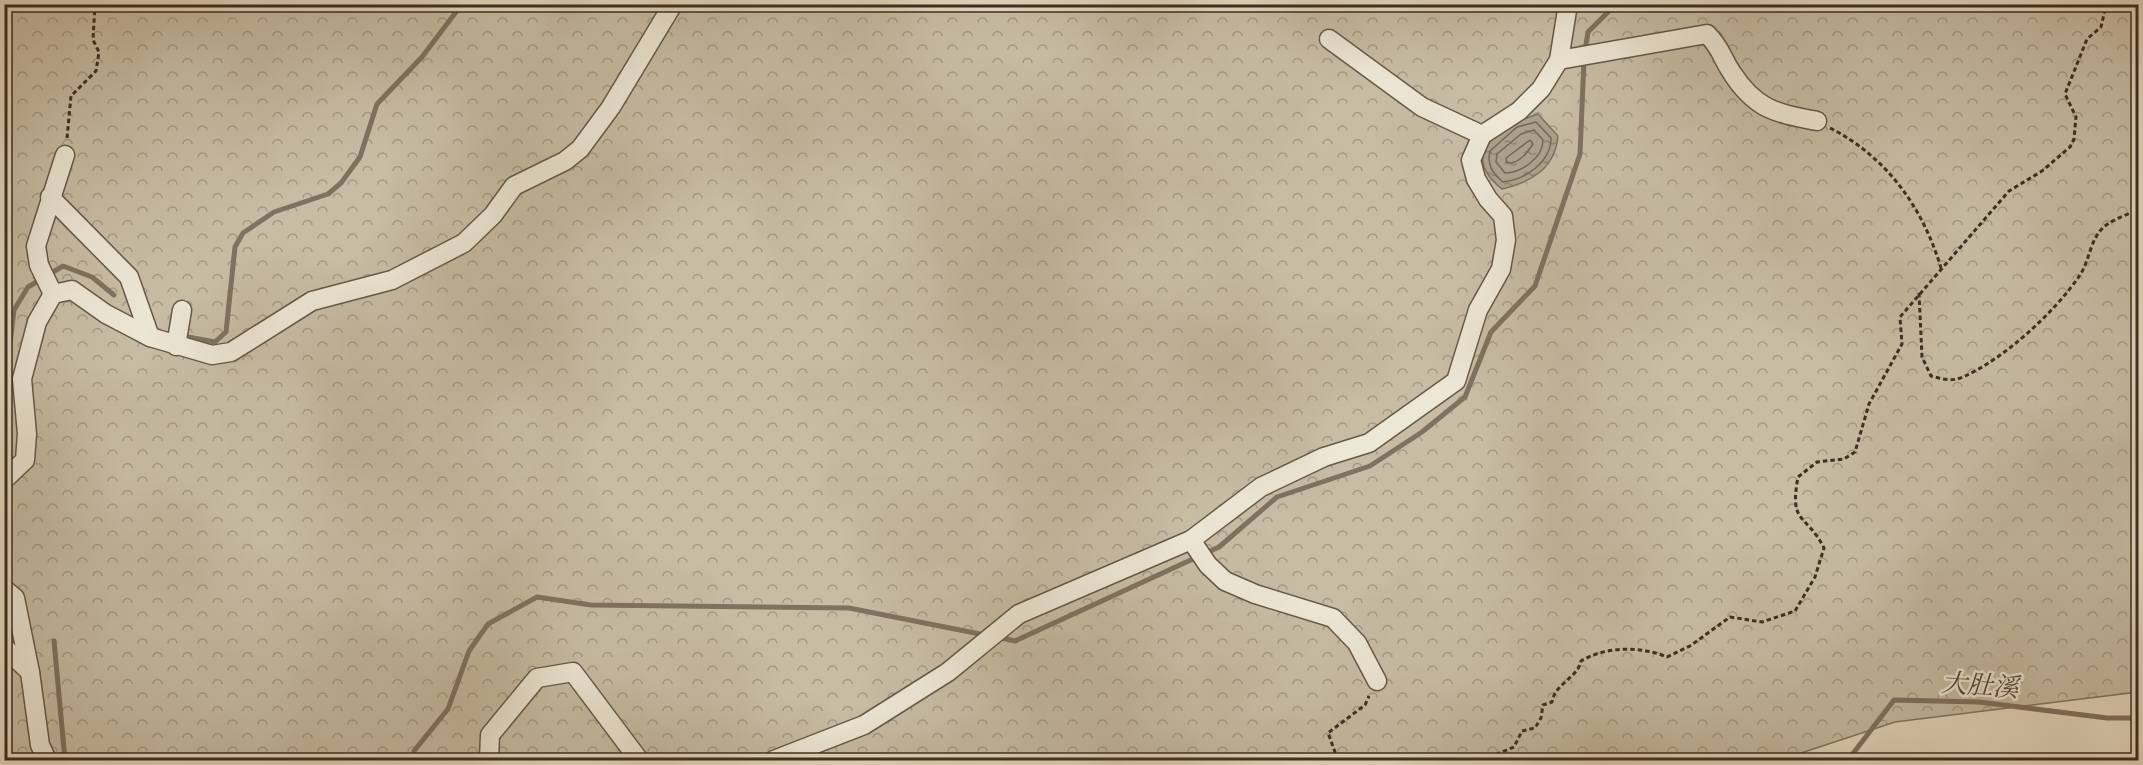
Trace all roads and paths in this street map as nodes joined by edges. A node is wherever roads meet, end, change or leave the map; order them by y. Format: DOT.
graph roads {
  1 [pos="95,4"];
  2 [pos="673,4"];
  3 [pos="1568,4"];
  4 [pos="2116,4"];
  5 [pos="1329,39"];
  6 [pos="1566,58"];
  7 [pos="1817,121"];
  8 [pos="1482,135"];
  9 [pos="65,155"];
  10 [pos="50,197"];
  11 [pos="2139,210"];
  12 [pos="1941,268"];
  13 [pos="1919,292"];
  14 [pos="53,294"];
  15 [pos="182,310"];
  16 [pos="150,336"];
  17 [pos="176,346"];
  18 [pos="4,480"];
  19 [pos="1191,540"];
  20 [pos="4,589"];
  21 [pos="4,647"];
  22 [pos="30,672"];
  23 [pos="1377,681"];
  24 [pos="805,754"];
  25 [pos="47,760"];
  26 [pos="489,760"];
  27 [pos="639,760"];
  28 [pos="774,760"];
  29 [pos="1338,760"];
  30 [pos="1482,760"];
  1 -- 9 [label="path"];
  2 -- 17 [label="street"];
  3 -- 6 [label="street"];
  4 -- 12 [label="path"];
  5 -- 8 [label="street"];
  6 -- 7 [label="street"];
  6 -- 8 [label="street"];
  7 -- 12 [label="path"];
  8 -- 19 [label="street"];
  9 -- 10 [label="street"];
  10 -- 14 [label="street"];
  10 -- 16 [label="street"];
  11 -- 13 [label="path"];
  12 -- 13 [label="path"];
  13 -- 30 [label="path"];
  14 -- 16 [label="street"];
  14 -- 18 [label="street"];
  15 -- 17 [label="street"];
  16 -- 17 [label="street"];
  19 -- 23 [label="street"];
  19 -- 24 [label="street"];
  20 -- 22 [label="street"];
  21 -- 22 [label="street"];
  22 -- 25 [label="street"];
  23 -- 29 [label="path"];
  24 -- 28 [label="street"];
  26 -- 27 [label="street"];
}
